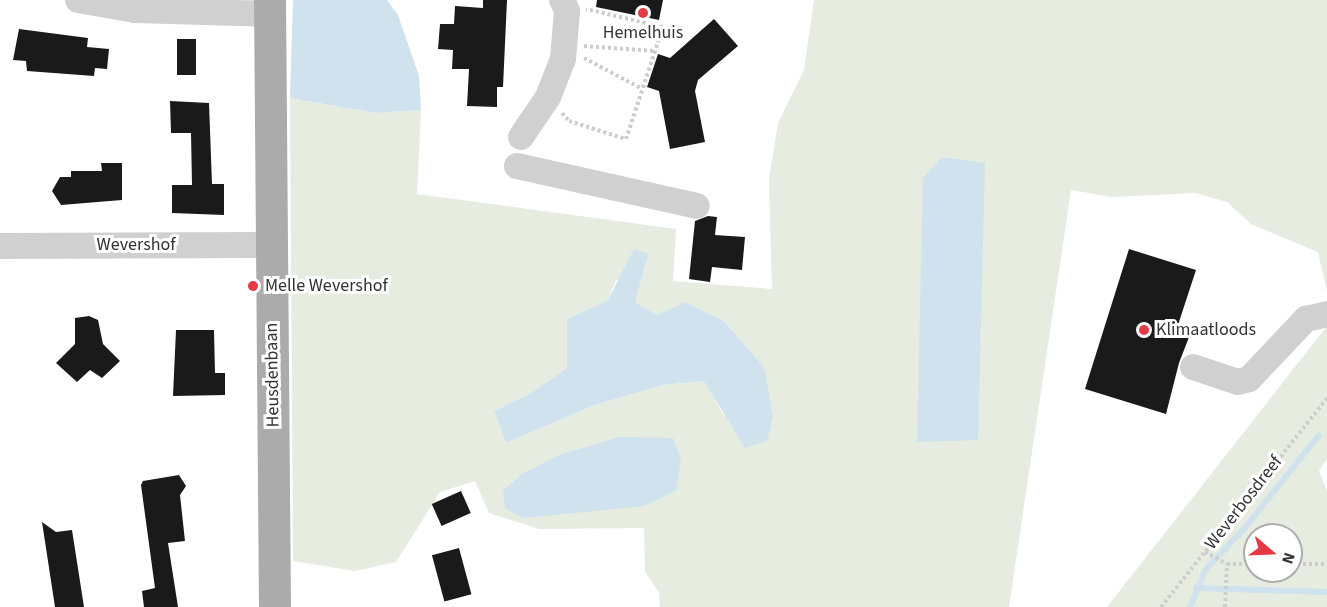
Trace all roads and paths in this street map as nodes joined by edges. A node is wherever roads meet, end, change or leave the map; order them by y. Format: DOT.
graph roads {
  1 [pos="78,0"];
  2 [pos="564,3"];
  3 [pos="269,7"];
  4 [pos="564,46"];
  5 [pos="656,51"];
  6 [pos="642,89"];
  7 [pos="548,97"];
  8 [pos="521,137"];
  9 [pos="517,166"];
  10 [pos="697,206"];
  11 [pos="271,245"];
  12 [pos="0,246"];
  13 [pos="1327,314"];
  14 [pos="1193,367"];
  15 [pos="1327,398"];
  16 [pos="1205,552"];
  17 [pos="1227,564"];
  18 [pos="1243,564"];
  19 [pos="1303,564"];
  20 [pos="1327,564"];
  21 [pos="275,607"];
  22 [pos="1161,607"];
  23 [pos="1225,607"];
  1 -- 3 [label="street"];
  2 -- 4 [label="street"];
  2 -- 5 [label="path"];
  3 -- 11 [label="main road, Heusdenbaan"];
  4 -- 5 [label="path"];
  4 -- 6 [label="path"];
  4 -- 7 [label="street"];
  5 -- 6 [label="path"];
  6 -- 7 [label="path"];
  7 -- 8 [label="street"];
  9 -- 10 [label="street"];
  11 -- 12 [label="street, Wevershof"];
  11 -- 21 [label="main road, Heusdenbaan"];
  13 -- 14 [label="street"];
  15 -- 16 [label="path, Weverbosdreef"];
  16 -- 17 [label="path"];
  16 -- 22 [label="path, Weverbosdreef"];
  17 -- 18 [label="path"];
  17 -- 23 [label="path"];
  19 -- 20 [label="path"];
}
